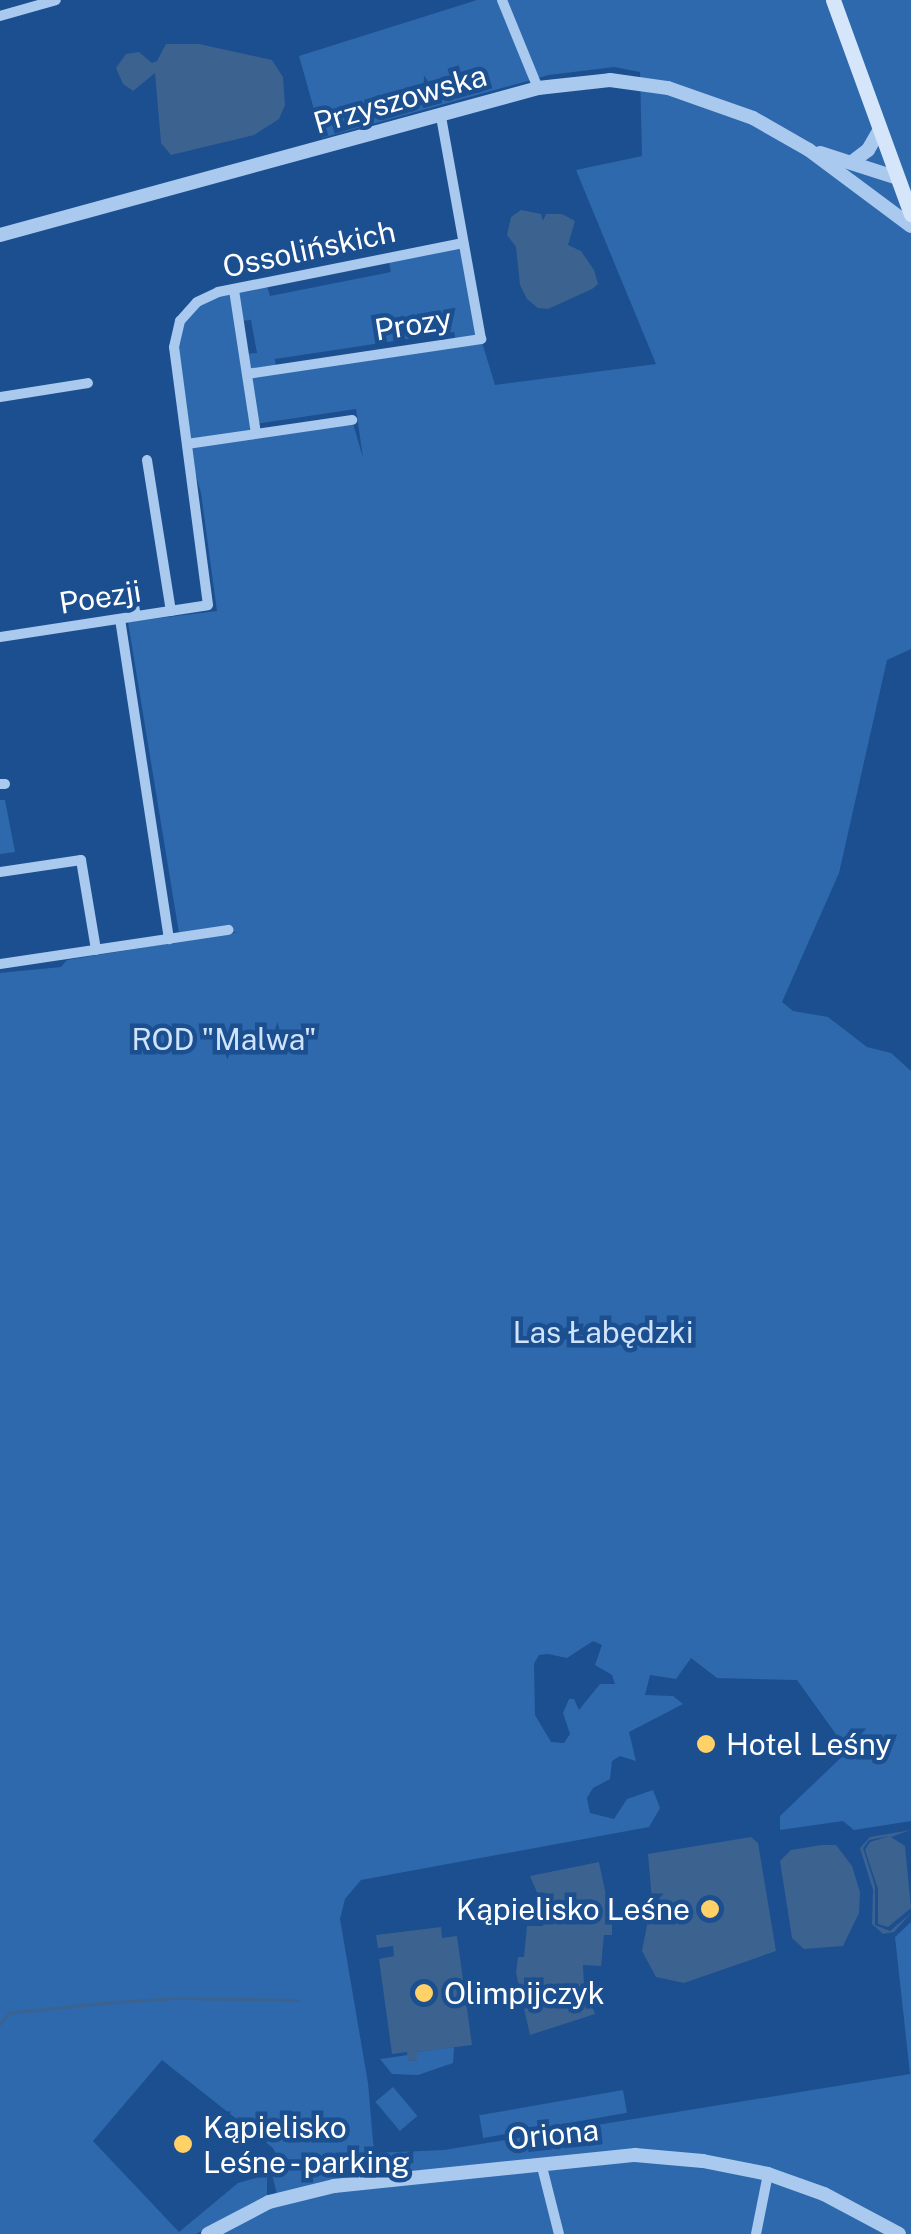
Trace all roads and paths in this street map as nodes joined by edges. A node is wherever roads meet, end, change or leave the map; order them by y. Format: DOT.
graph roads {
  1 [pos="56,0"];
  2 [pos="502,0"];
  3 [pos="834,0"];
  4 [pos="0,16"];
  5 [pos="538,88"];
  6 [pos="441,116"];
  7 [pos="880,129"];
  8 [pos="809,150"];
  9 [pos="852,162"];
  10 [pos="898,178"];
  11 [pos="866,189"];
  12 [pos="911,214"];
  13 [pos="911,226"];
  14 [pos="0,235"];
  15 [pos="463,242"];
  16 [pos="234,290"];
  17 [pos="247,374"];
  18 [pos="88,383"];
  19 [pos="0,397"];
  20 [pos="352,420"];
  21 [pos="256,433"];
  22 [pos="187,444"];
  23 [pos="147,460"];
  24 [pos="131,586"];
  25 [pos="208,605"];
  26 [pos="171,611"];
  27 [pos="136,616"];
  28 [pos="120,618"];
  29 [pos="0,637"];
  30 [pos="0,872"];
  31 [pos="228,930"];
  32 [pos="169,939"];
  33 [pos="96,950"];
  34 [pos="0,964"];
  35 [pos="540,2163"];
  36 [pos="768,2174"];
  37 [pos="208,2234"];
  38 [pos="559,2234"];
  39 [pos="756,2234"];
  40 [pos="899,2234"];
  1 -- 4 [label="street"];
  2 -- 5 [label="street"];
  3 -- 7 [label="main road"];
  5 -- 6 [label="street, Przyszowska"];
  5 -- 8 [label="street, Przyszowska"];
  6 -- 14 [label="street, Przyszowska"];
  6 -- 15 [label="street, Prozy"];
  7 -- 9 [label="street"];
  7 -- 10 [label="main road"];
  8 -- 9 [label="street, Przyszowska"];
  8 -- 11 [label="street, Przyszowska"];
  9 -- 10 [label="street, Przyszowska"];
  10 -- 11 [label="street"];
  10 -- 12 [label="main road"];
  11 -- 13 [label="street, Przyszowska"];
  15 -- 16 [label="street, Ossolińskich"];
  15 -- 17 [label="street, Prozy"];
  16 -- 17 [label="street"];
  16 -- 22 [label="street, Ossolińskich"];
  17 -- 21 [label="street"];
  18 -- 19 [label="street"];
  20 -- 21 [label="street"];
  21 -- 22 [label="street"];
  22 -- 25 [label="street, Ossolińskich"];
  23 -- 26 [label="street"];
  24 -- 27 [label="street"];
  25 -- 26 [label="street, Poezji"];
  26 -- 27 [label="street, Poezji"];
  27 -- 28 [label="street, Poezji"];
  28 -- 29 [label="street, Poezji"];
  28 -- 32 [label="street"];
  30 -- 33 [label="street"];
  31 -- 32 [label="street"];
  32 -- 33 [label="street"];
  33 -- 34 [label="street"];
  35 -- 36 [label="street, Oriona"];
  35 -- 37 [label="street, Oriona"];
  35 -- 38 [label="street"];
  36 -- 39 [label="street"];
  36 -- 40 [label="street, Oriona"];
}
